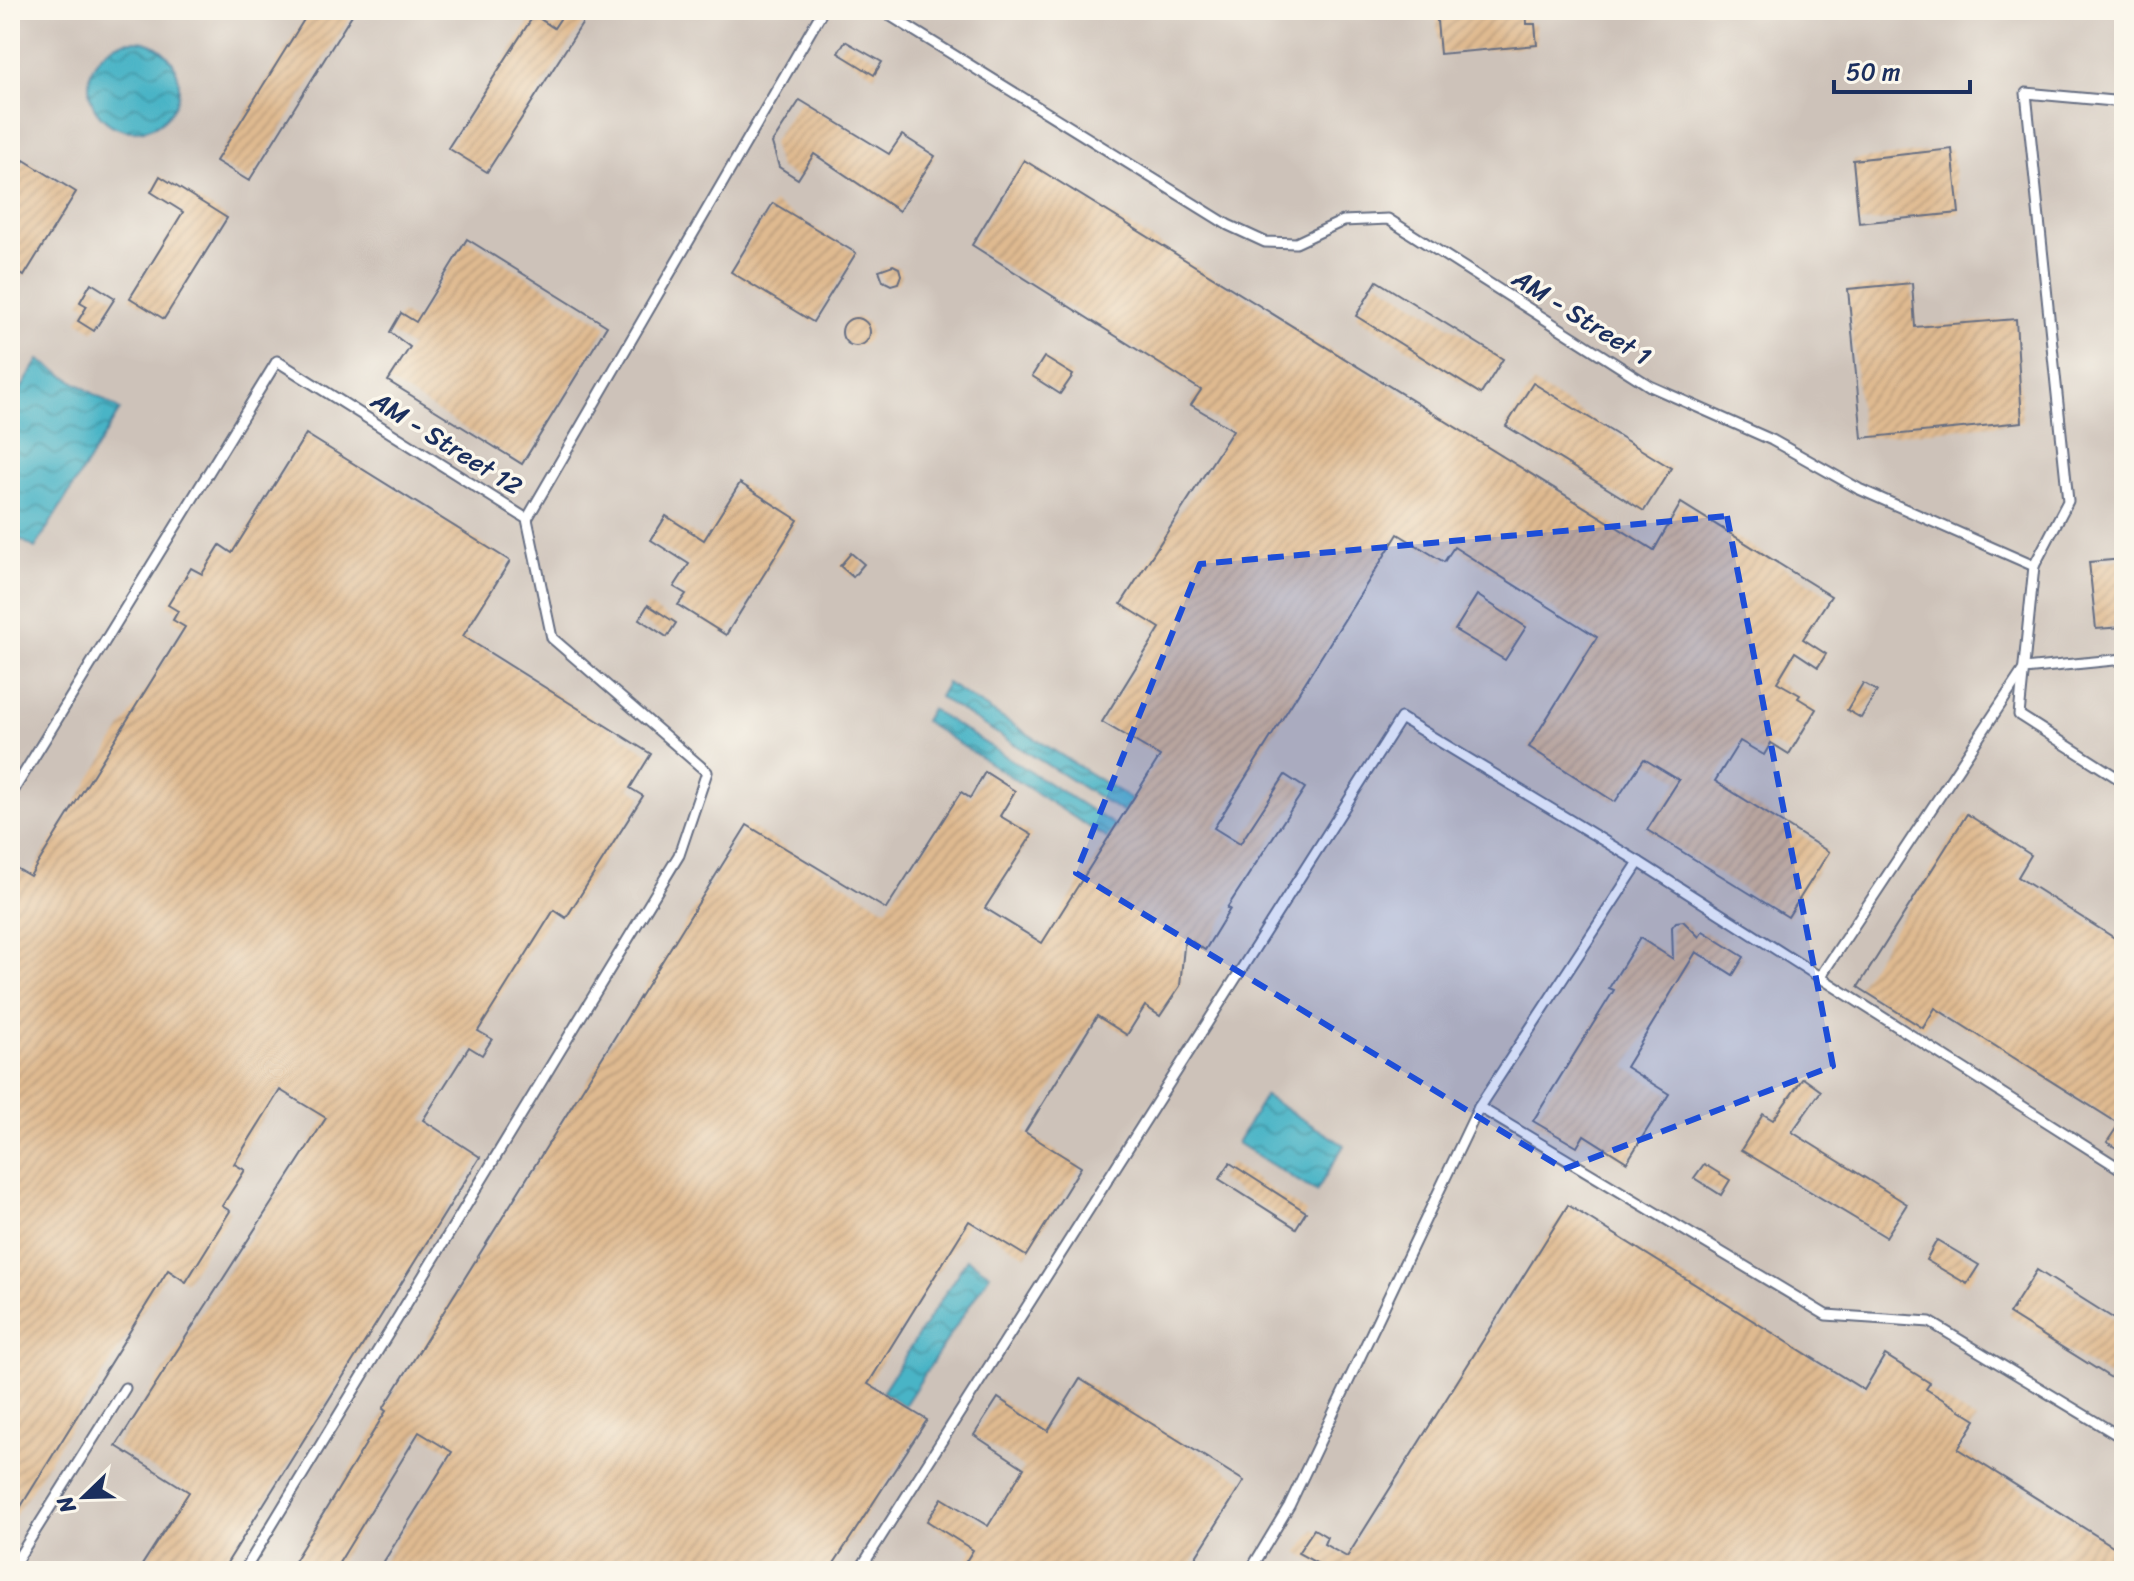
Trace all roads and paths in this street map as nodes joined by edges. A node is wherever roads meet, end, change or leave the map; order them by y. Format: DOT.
graph roads {
  1 [pos="823,10"];
  2 [pos="881,10"];
  3 [pos="2124,102"];
  4 [pos="527,519"];
  5 [pos="2034,566"];
  6 [pos="2124,659"];
  7 [pos="2024,669"];
  8 [pos="2124,782"];
  9 [pos="10,796"];
  10 [pos="1639,862"];
  11 [pos="1820,977"];
  12 [pos="1479,1107"];
  13 [pos="2124,1171"];
  14 [pos="125,1388"];
  15 [pos="2124,1439"];
  16 [pos="10,1571"];
  17 [pos="244,1571"];
  18 [pos="859,1571"];
  19 [pos="1250,1571"];
  1 -- 4 [label="lane, AM - Street 12"];
  2 -- 5 [label="lane, AM - Street 1"];
  3 -- 5 [label="lane"];
  4 -- 9 [label="lane, AM - Street 12"];
  4 -- 17 [label="lane"];
  5 -- 7 [label="lane"];
  6 -- 7 [label="lane"];
  7 -- 8 [label="lane"];
  7 -- 11 [label="lane"];
  10 -- 11 [label="lane"];
  10 -- 12 [label="lane"];
  10 -- 18 [label="lane"];
  11 -- 13 [label="lane"];
  12 -- 15 [label="lane"];
  12 -- 19 [label="lane"];
  14 -- 16 [label="lane"];
}
